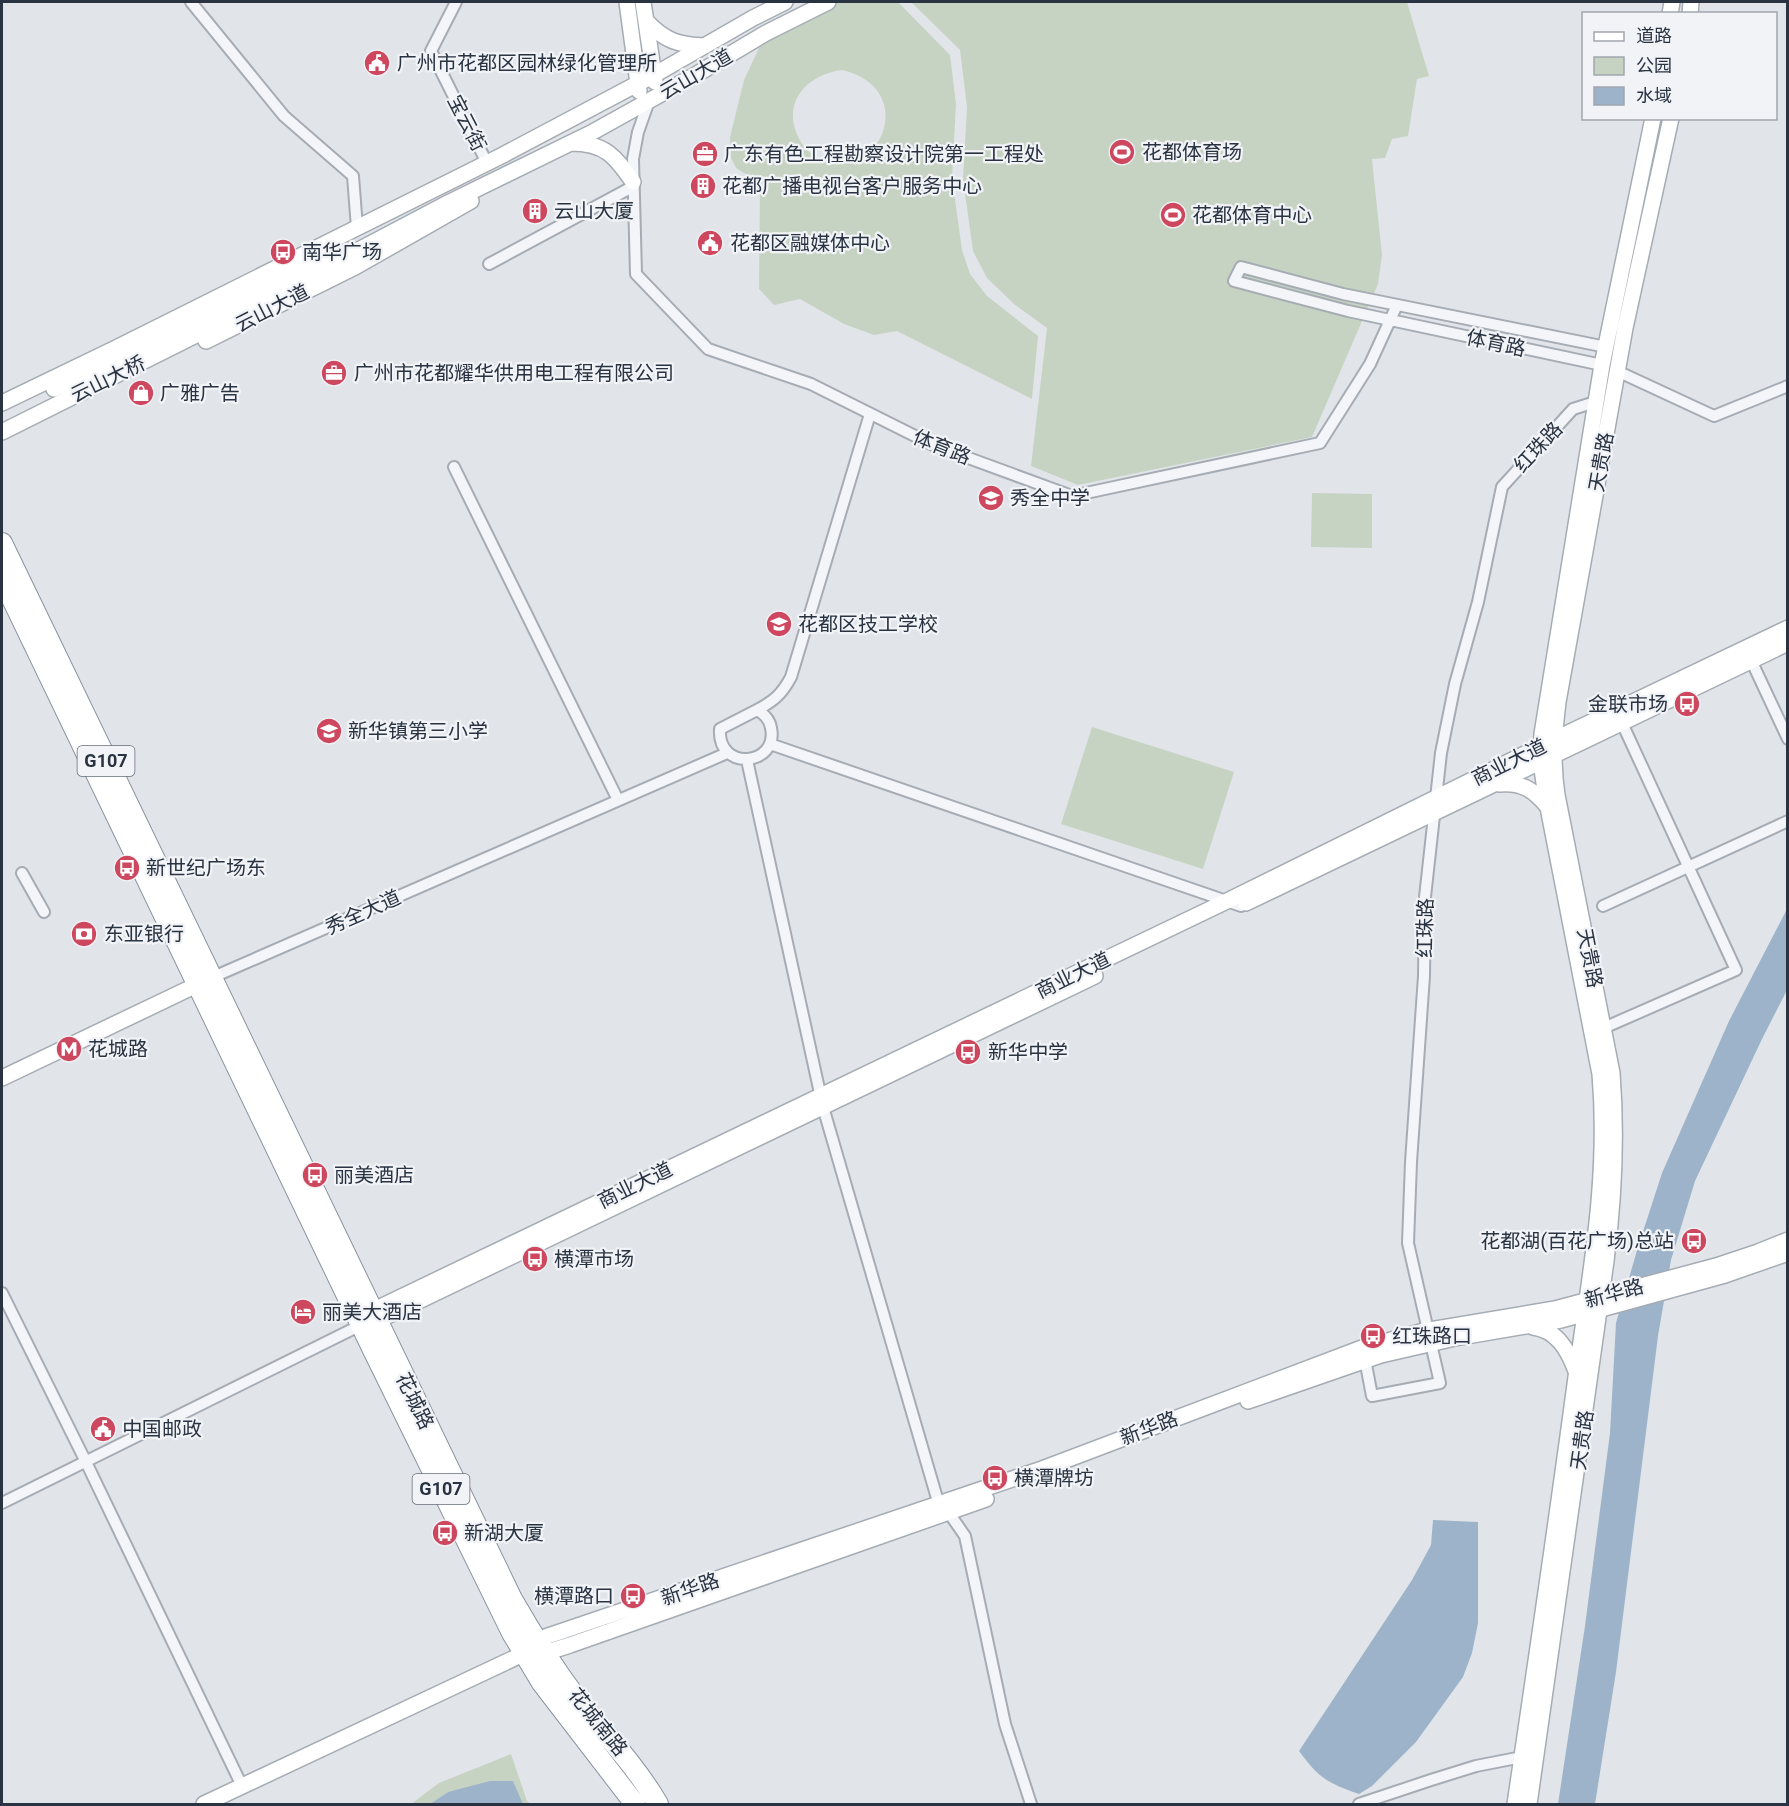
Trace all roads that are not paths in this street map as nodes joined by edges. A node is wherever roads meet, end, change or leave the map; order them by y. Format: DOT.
graph roads {
  1 [pos="192,2"];
  2 [pos="456,2"];
  3 [pos="627,2"];
  4 [pos="643,2"];
  5 [pos="785,2"];
  6 [pos="828,2"];
  7 [pos="646,21"];
  8 [pos="705,46"];
  9 [pos="654,75"];
  10 [pos="638,82"];
  11 [pos="649,101"];
  12 [pos="1653,120"];
  13 [pos="1671,120"];
  14 [pos="571,142"];
  15 [pos="503,155"];
  16 [pos="487,163"];
  17 [pos="532,163"];
  18 [pos="634,184"];
  19 [pos="357,228"];
  20 [pos="489,264"];
  21 [pos="1397,305"];
  22 [pos="1390,320"];
  23 [pos="211,321"];
  24 [pos="1606,347"];
  25 [pos="1602,365"];
  26 [pos="1617,371"];
  27 [pos="1788,386"];
  28 [pos="5,402"];
  29 [pos="1595,402"];
  30 [pos="2,413"];
  31 [pos="870,414"];
  32 [pos="2,433"];
  33 [pos="454,467"];
  34 [pos="2,543"];
  35 [pos="2,578"];
  36 [pos="1788,628"];
  37 [pos="1788,643"];
  38 [pos="1751,660"];
  39 [pos="1558,702"];
  40 [pos="757,710"];
  41 [pos="1598,720"];
  42 [pos="1622,723"];
  43 [pos="1788,739"];
  44 [pos="770,744"];
  45 [pos="1547,751"];
  46 [pos="728,753"];
  47 [pos="747,760"];
  48 [pos="1490,786"];
  49 [pos="618,800"];
  50 [pos="1435,806"];
  51 [pos="1548,807"];
  52 [pos="1788,821"];
  53 [pos="1688,866"];
  54 [pos="22,873"];
  55 [pos="1234,904"];
  56 [pos="1603,906"];
  57 [pos="44,912"];
  58 [pos="204,981"];
  59 [pos="1599,1030"];
  60 [pos="2,1078"];
  61 [pos="822,1101"];
  62 [pos="1788,1240"];
  63 [pos="1788,1253"];
  64 [pos="1677,1282"];
  65 [pos="2,1293"];
  66 [pos="1593,1305"];
  67 [pos="370,1319"];
  68 [pos="1530,1327"];
  69 [pos="1429,1337"];
  70 [pos="1364,1354"];
  71 [pos="1577,1373"];
  72 [pos="86,1462"];
  73 [pos="2,1503"];
  74 [pos="944,1509"];
  75 [pos="534,1649"];
  76 [pos="1522,1757"];
  77 [pos="242,1786"];
  78 [pos="204,1804"];
  79 [pos="635,1804"];
  80 [pos="658,1804"];
  81 [pos="1030,1804"];
  82 [pos="1364,1804"];
  83 [pos="1515,1804"];
  84 [pos="1529,1804"];
  1 -- 19 [label="street"];
  2 -- 16 [label="street, 宝云街"];
  3 -- 10 [label="main road"];
  4 -- 7 [label="main road"];
  5 -- 8 [label="main road, 云山大道"];
  6 -- 11 [label="main road, 云山大道"];
  7 -- 8 [label="main road"];
  7 -- 9 [label="main road"];
  8 -- 9 [label="main road, 云山大道"];
  9 -- 10 [label="main road, 云山大道"];
  9 -- 11 [label="main road"];
  10 -- 11 [label="main road"];
  10 -- 15 [label="main road, 云山大道"];
  11 -- 14 [label="main road, 云山大道"];
  11 -- 18 [label="street, 体育路"];
  12 -- 24 [label="main road, 天贵路"];
  13 -- 26 [label="main road, 天贵路"];
  14 -- 17 [label="main road, 云山大道"];
  14 -- 18 [label="main road"];
  15 -- 16 [label="main road, 云山大道"];
  15 -- 23 [label="main road, 云山大道"];
  16 -- 19 [label="main road, 云山大道"];
  17 -- 23 [label="main road, 云山大道"];
  17 -- 32 [label="main road, 云山大道"];
  18 -- 20 [label="street"];
  18 -- 31 [label="street, 体育路"];
  19 -- 28 [label="main road, 云山大道"];
  21 -- 22 [label="street, 体育路"];
  21 -- 22 [label="street, 体育路"];
  21 -- 24 [label="street, 体育路"];
  22 -- 25 [label="street, 体育路"];
  22 -- 31 [label="street, 体育路"];
  23 -- 30 [label="main road, 云山大桥"];
  23 -- 32 [label="main road, 云山大桥"];
  24 -- 25 [label="main road, 天贵路"];
  25 -- 29 [label="main road, 天贵路"];
  26 -- 27 [label="street"];
  26 -- 39 [label="main road, 天贵路"];
  29 -- 45 [label="main road, 天贵路"];
  29 -- 50 [label="street, 红珠路"];
  31 -- 40 [label="street"];
  33 -- 49 [label="street"];
  34 -- 58 [label="highway, 花城路 / G107"];
  35 -- 58 [label="highway, 花城路 / G107"];
  36 -- 41 [label="main road, 商业大道"];
  37 -- 38 [label="main road, 商业大道"];
  38 -- 42 [label="main road, 商业大道"];
  38 -- 43 [label="street"];
  39 -- 41 [label="main road"];
  39 -- 45 [label="main road, 天贵路"];
  40 -- 44 [label="street"];
  40 -- 46 [label="street"];
  41 -- 45 [label="main road, 商业大道"];
  42 -- 45 [label="main road, 商业大道"];
  42 -- 53 [label="street"];
  44 -- 47 [label="street"];
  44 -- 55 [label="street"];
  45 -- 48 [label="main road, 商业大道"];
  45 -- 50 [label="main road, 商业大道"];
  45 -- 51 [label="main road, 天贵路"];
  45 -- 59 [label="main road, 天贵路"];
  46 -- 47 [label="street"];
  46 -- 49 [label="street, 秀全大道"];
  47 -- 61 [label="street"];
  48 -- 50 [label="main road, 商业大道"];
  48 -- 51 [label="main road"];
  49 -- 58 [label="street, 秀全大道"];
  50 -- 55 [label="main road, 商业大道"];
  50 -- 69 [label="street, 红珠路"];
  51 -- 59 [label="main road, 天贵路"];
  52 -- 53 [label="street"];
  53 -- 56 [label="street"];
  53 -- 59 [label="street"];
  54 -- 57 [label="street"];
  55 -- 61 [label="main road, 商业大道"];
  58 -- 60 [label="main road, 秀全大道"];
  58 -- 67 [label="highway, 花城路 / G107"];
  59 -- 66 [label="main road, 天贵路"];
  61 -- 67 [label="main road, 商业大道"];
  61 -- 74 [label="street"];
  62 -- 64 [label="main road, 新华路"];
  63 -- 64 [label="main road, 新华路"];
  64 -- 66 [label="main road, 新华路"];
  65 -- 72 [label="street"];
  66 -- 68 [label="main road, 新华路"];
  66 -- 69 [label="main road, 新华路"];
  66 -- 71 [label="main road, 天贵路"];
  66 -- 84 [label="main road, 天贵路"];
  67 -- 72 [label="street, 商业大道"];
  67 -- 75 [label="highway, 花城路 / G107"];
  68 -- 69 [label="main road, 新华路"];
  68 -- 71 [label="main road"];
  69 -- 70 [label="main road, 新华路"];
  69 -- 70 [label="street, 红珠路"];
  70 -- 74 [label="main road, 新华路"];
  71 -- 76 [label="main road, 天贵路"];
  72 -- 73 [label="street, 商业大道"];
  72 -- 77 [label="street"];
  74 -- 75 [label="main road, 新华路"];
  74 -- 81 [label="street"];
  75 -- 77 [label="main road, 新华路"];
  75 -- 79 [label="highway, 花城南路 / G107"];
  75 -- 80 [label="highway, 花城南路 / G107"];
  76 -- 82 [label="street"];
  76 -- 83 [label="main road, 天贵路"];
  77 -- 78 [label="main road, 新华路"];
}
